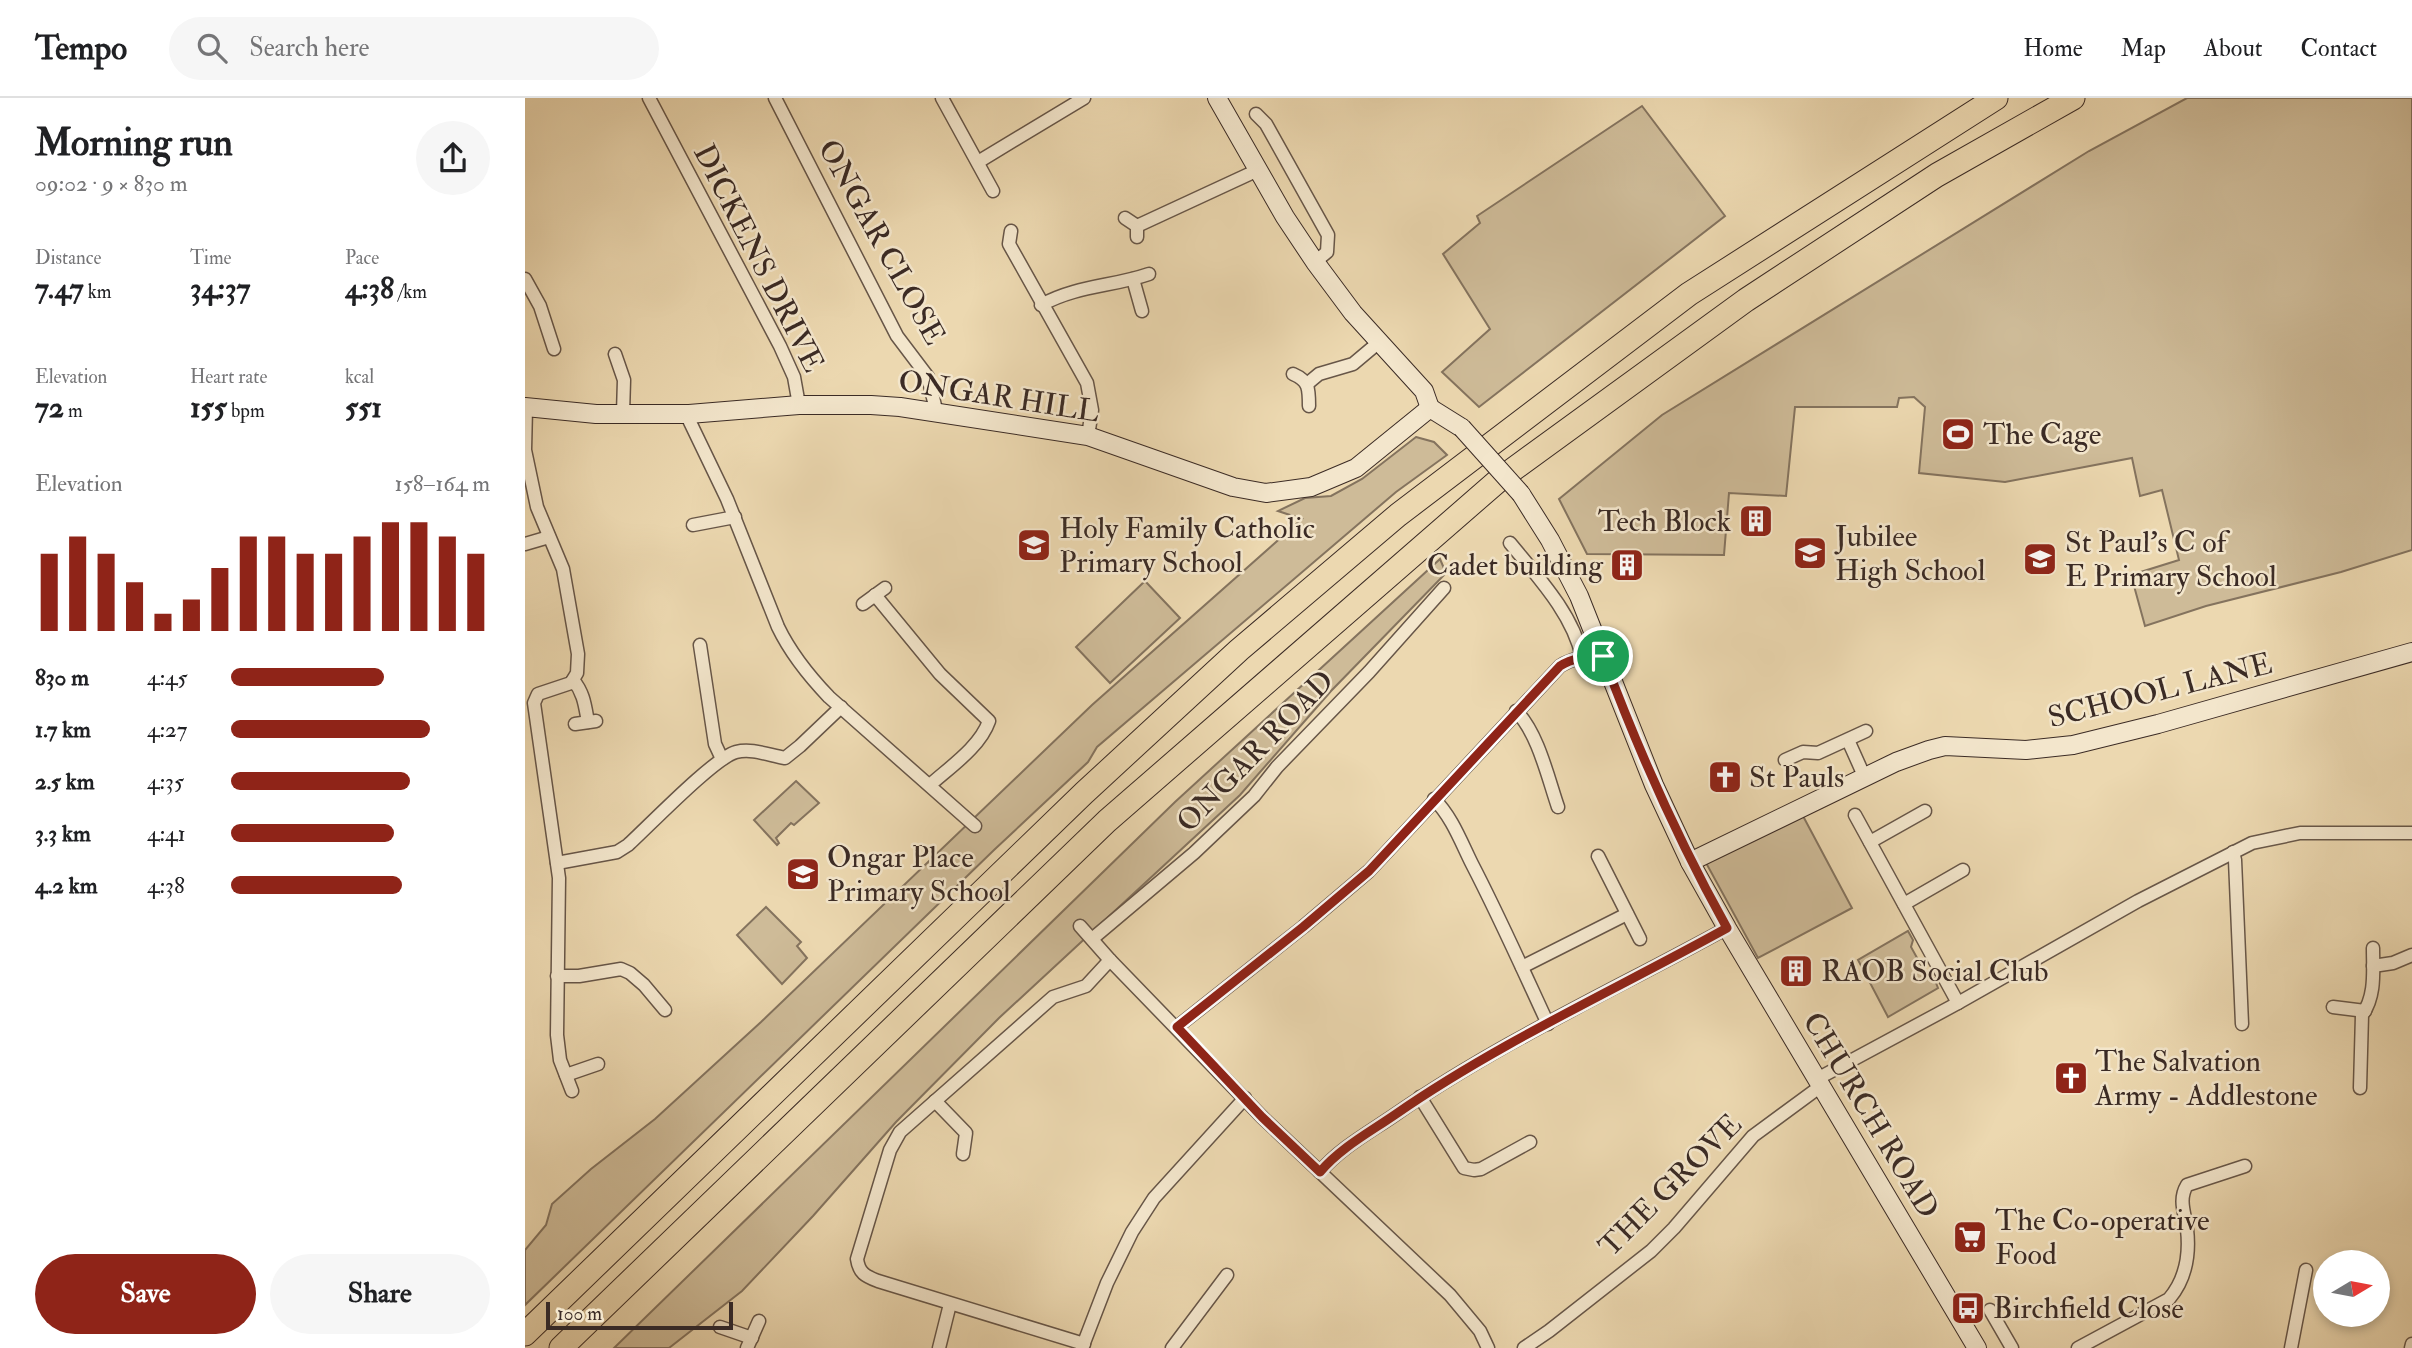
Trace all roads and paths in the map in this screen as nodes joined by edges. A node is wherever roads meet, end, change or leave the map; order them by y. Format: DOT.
graph roads {
  1 [pos="649,98"];
  2 [pos="775,98"];
  3 [pos="942,98"];
  4 [pos="1084,98"];
  5 [pos="1217,98"];
  6 [pos="1996,98"];
  7 [pos="2073,98"];
  8 [pos="1255,114"];
  9 [pos="978,162"];
  10 [pos="1258,170"];
  11 [pos="993,191"];
  12 [pos="1125,218"];
  13 [pos="1011,231"];
  14 [pos="1315,262"];
  15 [pos="1149,274"];
  16 [pos="525,279"];
  17 [pos="1133,279"];
  18 [pos="1041,305"];
  19 [pos="1142,311"];
  20 [pos="1378,343"];
  21 [pos="554,349"];
  22 [pos="615,354"];
  23 [pos="1293,373"];
  24 [pos="1307,384"];
  25 [pos="799,405"];
  26 [pos="1309,405"];
  27 [pos="525,407"];
  28 [pos="1430,408"];
  29 [pos="623,413"];
  30 [pos="689,414"];
  31 [pos="937,414"];
  32 [pos="1088,436"];
  33 [pos="735,517"];
  34 [pos="693,525"];
  35 [pos="549,537"];
  36 [pos="1510,543"];
  37 [pos="525,544"];
  38 [pos="1444,588"];
  39 [pos="863,604"];
  40 [pos="701,645"];
  41 [pos="2412,652"];
  42 [pos="1603,656"];
  43 [pos="1582,657"];
  44 [pos="573,680"];
  45 [pos="841,706"];
  46 [pos="1517,711"];
  47 [pos="586,722"];
  48 [pos="1866,731"];
  49 [pos="1847,740"];
  50 [pos="722,759"];
  51 [pos="1786,760"];
  52 [pos="1865,778"];
  53 [pos="930,785"];
  54 [pos="1434,799"];
  55 [pos="1558,807"];
  56 [pos="1925,811"];
  57 [pos="1855,815"];
  58 [pos="975,826"];
  59 [pos="2412,833"];
  60 [pos="1870,842"];
  61 [pos="2233,852"];
  62 [pos="1598,856"];
  63 [pos="1691,862"];
  64 [pos="557,863"];
  65 [pos="1963,870"];
  66 [pos="1904,904"];
  67 [pos="1627,914"];
  68 [pos="1080,926"];
  69 [pos="1727,928"];
  70 [pos="1092,939"];
  71 [pos="1640,939"];
  72 [pos="2373,948"];
  73 [pos="2412,955"];
  74 [pos="1110,960"];
  75 [pos="2373,966"];
  76 [pos="1522,967"];
  77 [pos="557,976"];
  78 [pos="1958,1003"];
  79 [pos="2333,1007"];
  80 [pos="664,1010"];
  81 [pos="2365,1011"];
  82 [pos="1548,1024"];
  83 [pos="2243,1024"];
  84 [pos="1177,1027"];
  85 [pos="597,1064"];
  86 [pos="566,1075"];
  87 [pos="1819,1083"];
  88 [pos="2360,1088"];
  89 [pos="572,1091"];
  90 [pos="1420,1097"];
  91 [pos="1245,1098"];
  92 [pos="935,1101"];
  93 [pos="1530,1142"];
  94 [pos="963,1154"];
  95 [pos="2245,1166"];
  96 [pos="1320,1172"];
  97 [pos="2307,1270"];
  98 [pos="1227,1275"];
  99 [pos="950,1304"];
  100 [pos="1990,1310"];
  101 [pos="759,1321"];
  102 [pos="720,1327"];
  103 [pos="525,1334"];
  104 [pos="749,1343"];
  105 [pos="1083,1346"];
  106 [pos="561,1348"];
  107 [pos="939,1348"];
  108 [pos="1173,1348"];
  109 [pos="1488,1348"];
  110 [pos="1524,1348"];
  111 [pos="1977,1348"];
  112 [pos="2012,1348"];
  113 [pos="2078,1348"];
  114 [pos="2291,1348"];
  1 -- 25 [label="street, DICKENS DRIVE"];
  2 -- 31 [label="street, ONGAR CLOSE"];
  3 -- 9 [label="street"];
  4 -- 9 [label="street"];
  5 -- 10 [label="street"];
  6 -- 103 [label="highway"];
  7 -- 106 [label="highway"];
  8 -- 14 [label="street"];
  9 -- 11 [label="street"];
  10 -- 12 [label="street"];
  10 -- 14 [label="street"];
  13 -- 18 [label="street"];
  14 -- 20 [label="street"];
  15 -- 17 [label="street"];
  16 -- 21 [label="street"];
  17 -- 18 [label="street"];
  17 -- 19 [label="street"];
  18 -- 32 [label="street"];
  20 -- 24 [label="street"];
  20 -- 28 [label="street"];
  22 -- 29 [label="street"];
  23 -- 24 [label="street"];
  24 -- 26 [label="street"];
  25 -- 30 [label="street, ONGAR HILL"];
  25 -- 31 [label="street, ONGAR HILL"];
  27 -- 29 [label="street, ONGAR HILL"];
  27 -- 35 [label="street"];
  28 -- 32 [label="street, ONGAR HILL"];
  28 -- 42 [label="street, CHURCH ROAD, bridge"];
  29 -- 30 [label="street, ONGAR HILL"];
  30 -- 33 [label="street"];
  31 -- 32 [label="street, ONGAR HILL"];
  33 -- 34 [label="street"];
  33 -- 45 [label="street"];
  35 -- 37 [label="street"];
  35 -- 44 [label="street"];
  36 -- 43 [label="street"];
  38 -- 70 [label="street, ONGAR ROAD"];
  39 -- 53 [label="street"];
  40 -- 50 [label="street"];
  41 -- 52 [label="street, SCHOOL LANE"];
  42 -- 43 [label="street"];
  42 -- 63 [label="street, CHURCH ROAD"];
  43 -- 46 [label="street"];
  44 -- 47 [label="street"];
  44 -- 64 [label="street"];
  45 -- 50 [label="street"];
  45 -- 53 [label="street"];
  46 -- 54 [label="street"];
  46 -- 55 [label="street"];
  48 -- 49 [label="street"];
  49 -- 51 [label="street"];
  49 -- 52 [label="street"];
  50 -- 64 [label="street"];
  52 -- 63 [label="street, SCHOOL LANE"];
  53 -- 58 [label="street"];
  54 -- 76 [label="street"];
  54 -- 84 [label="street"];
  56 -- 60 [label="street"];
  57 -- 60 [label="street"];
  59 -- 61 [label="street, THE GROVE"];
  60 -- 66 [label="street"];
  61 -- 78 [label="street, THE GROVE"];
  61 -- 83 [label="street"];
  62 -- 67 [label="street"];
  63 -- 69 [label="street, CHURCH ROAD"];
  64 -- 77 [label="street"];
  65 -- 66 [label="street"];
  66 -- 78 [label="street"];
  67 -- 71 [label="street"];
  67 -- 76 [label="street"];
  68 -- 70 [label="street"];
  69 -- 82 [label="street"];
  69 -- 87 [label="street, CHURCH ROAD"];
  70 -- 74 [label="street"];
  72 -- 75 [label="street"];
  73 -- 75 [label="street"];
  74 -- 84 [label="street"];
  74 -- 92 [label="street"];
  75 -- 81 [label="street"];
  76 -- 82 [label="street"];
  77 -- 80 [label="street"];
  77 -- 86 [label="street"];
  78 -- 87 [label="street, THE GROVE"];
  79 -- 81 [label="street"];
  81 -- 88 [label="street"];
  82 -- 90 [label="street"];
  84 -- 91 [label="street"];
  85 -- 86 [label="street"];
  86 -- 89 [label="street"];
  87 -- 110 [label="street, THE GROVE"];
  87 -- 111 [label="street, CHURCH ROAD"];
  90 -- 93 [label="street"];
  90 -- 96 [label="street"];
  91 -- 96 [label="street"];
  91 -- 105 [label="street"];
  92 -- 94 [label="street"];
  92 -- 99 [label="street"];
  95 -- 113 [label="street"];
  96 -- 109 [label="street"];
  97 -- 114 [label="street"];
  98 -- 108 [label="street"];
  99 -- 105 [label="street"];
  99 -- 107 [label="street"];
  100 -- 112 [label="street"];
  101 -- 104 [label="street"];
  102 -- 104 [label="street"];
}
